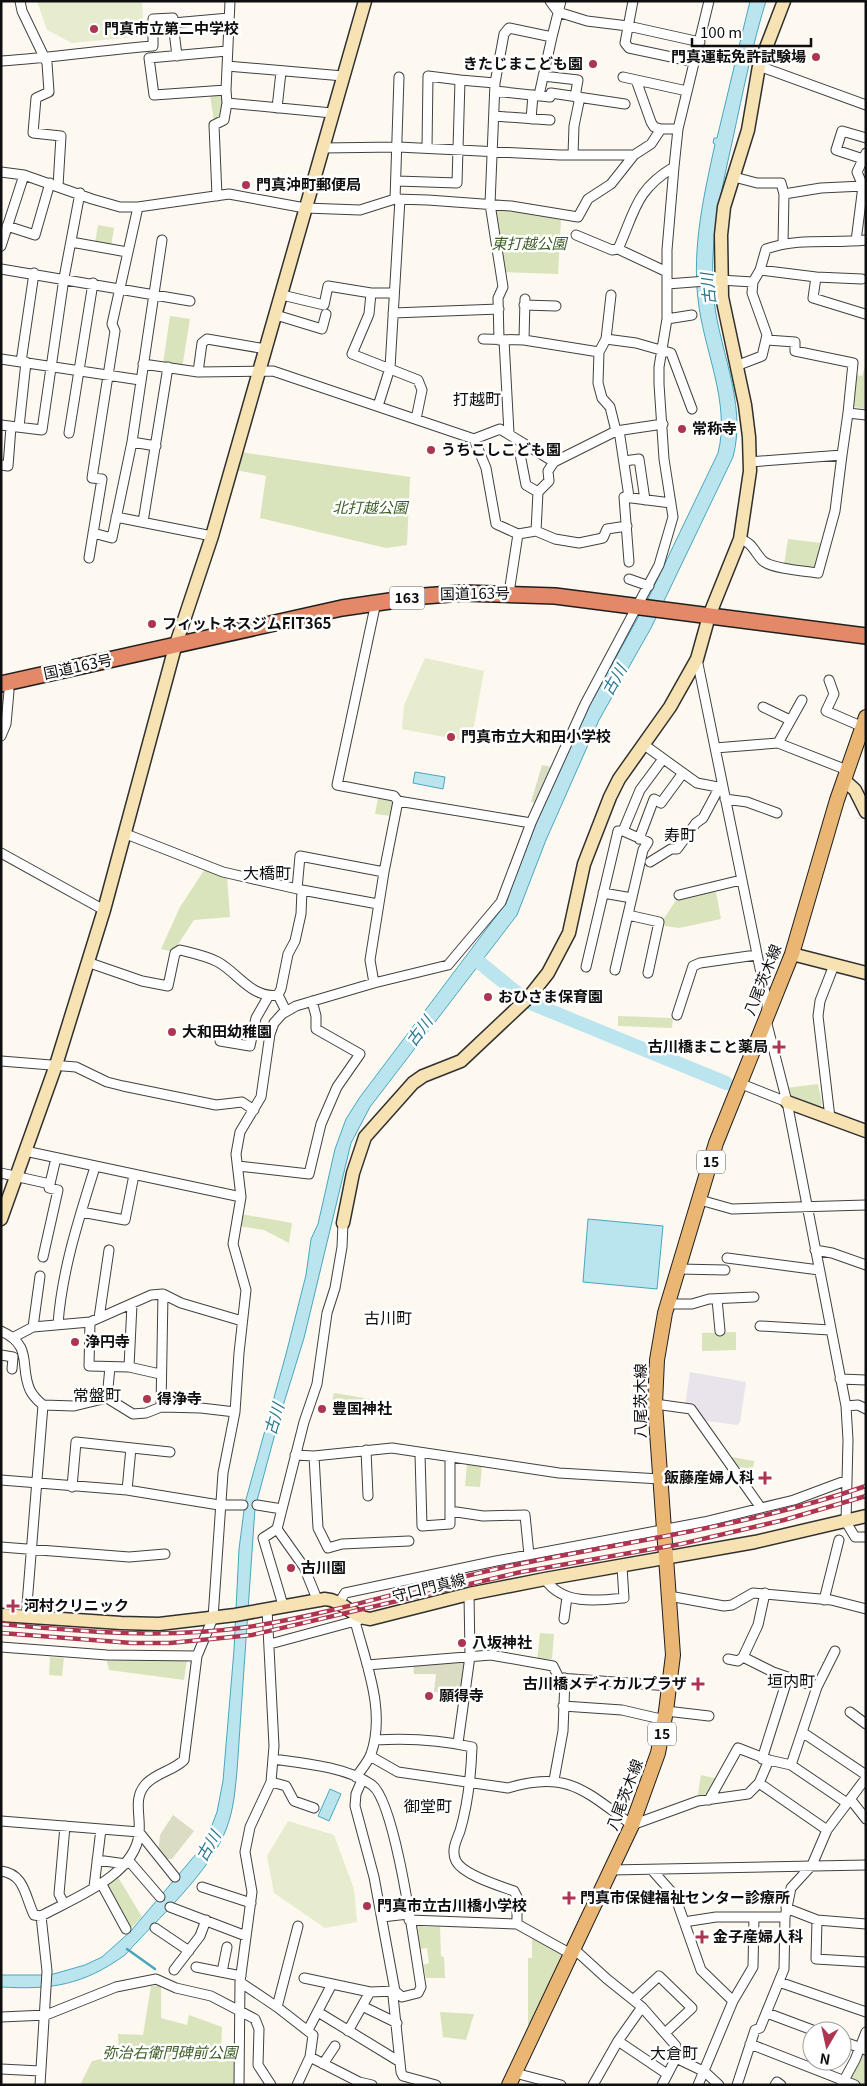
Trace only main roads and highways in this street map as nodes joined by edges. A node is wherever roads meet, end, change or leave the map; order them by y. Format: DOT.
graph roads {
  1 [pos="375,606"];
  2 [pos="638,611"];
  3 [pos="703,620"];
  4 [pos="866,636"];
  5 [pos="866,644"];
  6 [pos="4,690"];
  7 [pos="864,722"];
  8 [pos="512,2079"];
  1 -- 2 [label="highway, 国道163号 / 163"];
  1 -- 2 [label="highway, 国道163号 / 163"];
  1 -- 6 [label="highway, 国道163号 / 163"];
  2 -- 3 [label="highway, 国道163号 / 163"];
  3 -- 4 [label="highway, 国道163号 / 163"];
  3 -- 5 [label="highway, 国道163号 / 163"];
  7 -- 8 [label="main road, 八尾茨木線 / 15"];
}
